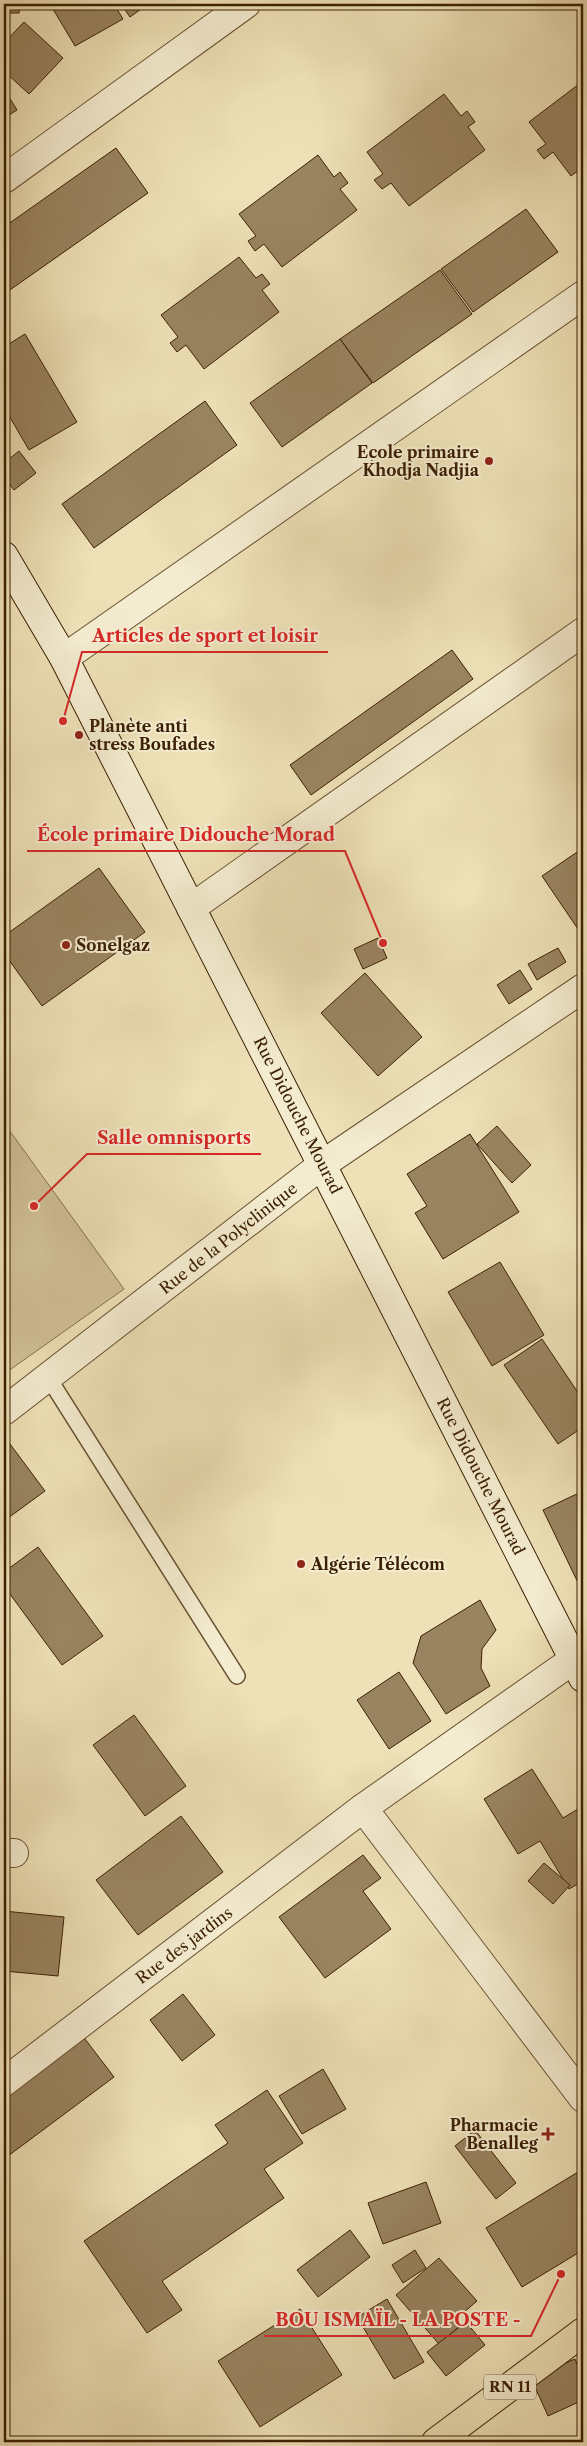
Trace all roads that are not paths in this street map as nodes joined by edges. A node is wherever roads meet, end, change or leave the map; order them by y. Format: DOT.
graph roads {
  1 [pos="246,4"];
  2 [pos="4,179"];
  3 [pos="583,295"];
  4 [pos="4,556"];
  5 [pos="583,632"];
  6 [pos="64,658"];
  7 [pos="191,908"];
  8 [pos="583,988"];
  9 [pos="323,1164"];
  10 [pos="48,1377"];
  11 [pos="4,1412"];
  12 [pos="580,1664"];
  13 [pos="237,1676"];
  14 [pos="364,1808"];
  15 [pos="4,2082"];
  16 [pos="583,2098"];
  17 [pos="583,2332"];
  18 [pos="436,2442"];
  1 -- 2 [label="street"];
  3 -- 6 [label="street"];
  4 -- 6 [label="street, Rue Didouche Mourad"];
  5 -- 7 [label="street"];
  6 -- 7 [label="street, Rue Didouche Mourad"];
  7 -- 9 [label="street, Rue Didouche Mourad"];
  8 -- 9 [label="street, Rue de la Polyclinique"];
  9 -- 10 [label="street, Rue de la Polyclinique"];
  9 -- 12 [label="street, Rue Didouche Mourad"];
  10 -- 11 [label="street, Rue de la Polyclinique"];
  10 -- 13 [label="lane"];
  12 -- 14 [label="street, Rue des jardins"];
  14 -- 15 [label="street, Rue des jardins"];
  14 -- 16 [label="street"];
  17 -- 18 [label="main road, RN 11"];
}
